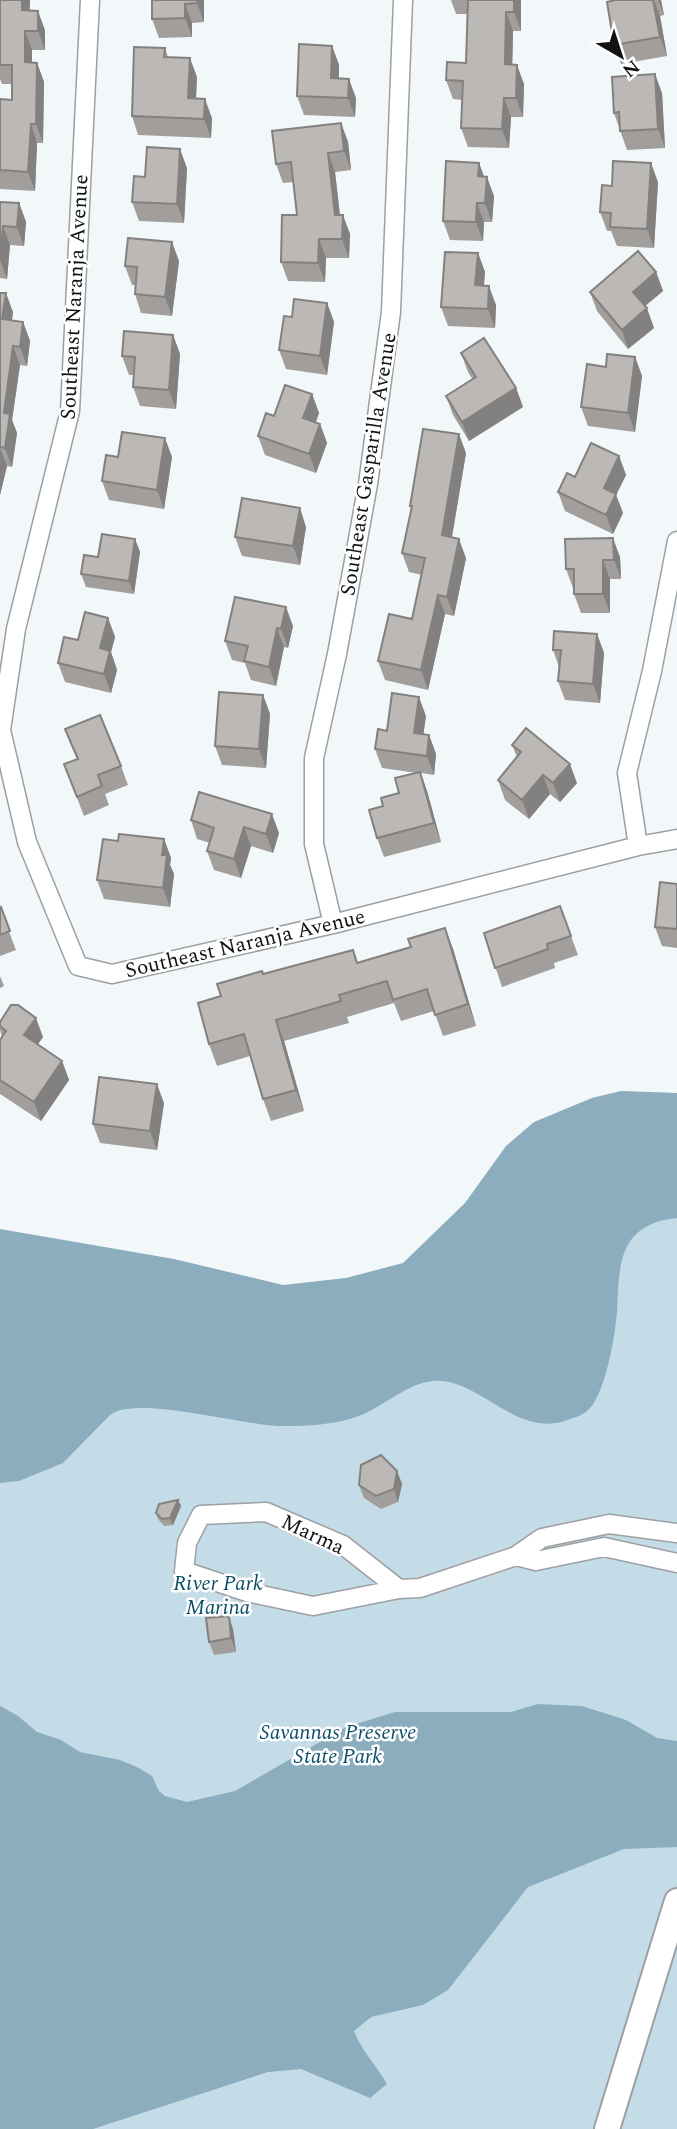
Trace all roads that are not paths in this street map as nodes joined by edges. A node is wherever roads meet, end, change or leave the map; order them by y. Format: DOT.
graph roads {
  1 [pos="90,0"];
  2 [pos="403,0"];
  3 [pos="677,541"];
  4 [pos="677,839"];
  5 [pos="638,846"];
  6 [pos="333,924"];
  7 [pos="672,1532"];
  8 [pos="516,1556"];
  9 [pos="670,1561"];
  10 [pos="399,1589"];
  11 [pos="674,1913"];
  12 [pos="607,2129"];
  1 -- 6 [label="street, Southeast Naranja Avenue"];
  2 -- 6 [label="street, Southeast Gasparilla Avenue"];
  3 -- 5 [label="street"];
  4 -- 5 [label="street, Southeast Naranja Avenue"];
  5 -- 6 [label="street, Southeast Naranja Avenue"];
  7 -- 8 [label="street, Marma"];
  7 -- 9 [label="street"];
  8 -- 9 [label="street, Marma"];
  8 -- 10 [label="street, Marma"];
  10 -- 10 [label="street, Marma"];
  11 -- 12 [label="main road"];
}
